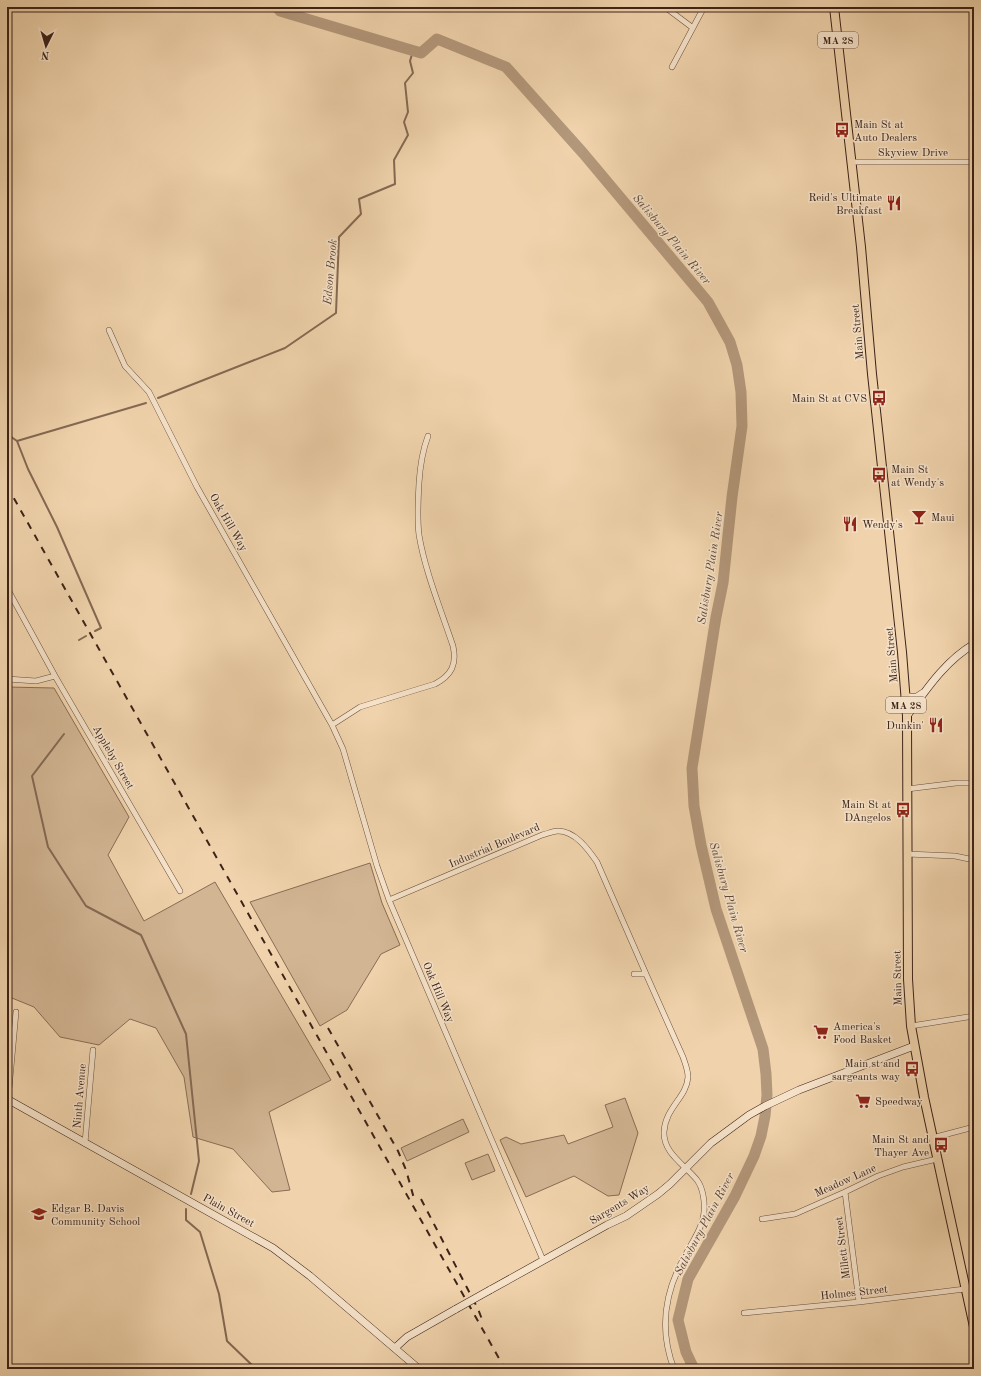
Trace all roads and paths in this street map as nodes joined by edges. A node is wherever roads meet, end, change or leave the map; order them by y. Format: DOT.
graph roads {
  1 [pos="665,7"];
  2 [pos="704,7"];
  3 [pos="834,7"];
  4 [pos="693,28"];
  5 [pos="672,67"];
  6 [pos="852,162"];
  7 [pos="974,162"];
  8 [pos="109,330"];
  9 [pos="428,436"];
  10 [pos="7,588"];
  11 [pos="974,644"];
  12 [pos="55,676"];
  13 [pos="7,679"];
  14 [pos="924,692"];
  15 [pos="905,697"];
  16 [pos="907,716"];
  17 [pos="332,725"];
  18 [pos="974,783"];
  19 [pos="907,789"];
  20 [pos="907,854"];
  21 [pos="974,860"];
  22 [pos="180,891"];
  23 [pos="389,900"];
  24 [pos="634,974"];
  25 [pos="646,974"];
  26 [pos="16,1012"];
  27 [pos="974,1016"];
  28 [pos="911,1026"];
  29 [pos="914,1046"];
  30 [pos="93,1050"];
  31 [pos="8,1100"];
  32 [pos="974,1127"];
  33 [pos="932,1138"];
  34 [pos="85,1143"];
  35 [pos="937,1159"];
  36 [pos="686,1168"];
  37 [pos="845,1192"];
  38 [pos="762,1219"];
  39 [pos="543,1260"];
  40 [pos="965,1289"];
  41 [pos="859,1302"];
  42 [pos="744,1314"];
  43 [pos="974,1327"];
  44 [pos="394,1348"];
  45 [pos="974,1368"];
  46 [pos="420,1369"];
  47 [pos="674,1369"];
  48 [pos="967,1369"];
  1 -- 4 [label="street"];
  2 -- 4 [label="street"];
  3 -- 6 [label="main road, Main Street / MA 28"];
  4 -- 5 [label="street"];
  6 -- 7 [label="street, Skyview Drive"];
  6 -- 15 [label="main road, Main Street / MA 28"];
  8 -- 17 [label="street, Oak Hill Way"];
  9 -- 17 [label="street"];
  10 -- 12 [label="street, Appleby Street"];
  11 -- 14 [label="main road"];
  12 -- 13 [label="street"];
  12 -- 22 [label="street, Appleby Street"];
  14 -- 15 [label="main road"];
  14 -- 16 [label="main road"];
  15 -- 16 [label="main road, Main Street / MA 28"];
  16 -- 19 [label="main road, Main Street / MA 28"];
  17 -- 23 [label="street, Oak Hill Way"];
  18 -- 19 [label="street"];
  19 -- 20 [label="main road, Main Street / MA 28"];
  20 -- 21 [label="street"];
  20 -- 28 [label="main road, Main Street / MA 28"];
  23 -- 25 [label="street, Industrial Boulevard"];
  23 -- 39 [label="street, Oak Hill Way"];
  24 -- 25 [label="street"];
  25 -- 36 [label="street, Industrial Boulevard"];
  26 -- 31 [label="street"];
  27 -- 28 [label="street"];
  28 -- 29 [label="main road, Main Street / MA 28"];
  29 -- 33 [label="main road, Main Street / MA 28"];
  29 -- 36 [label="main road, Sargents Way"];
  30 -- 34 [label="street, Ninth Avenue"];
  31 -- 34 [label="main road, Plain Street"];
  32 -- 33 [label="street"];
  33 -- 35 [label="main road, Main Street / MA 28"];
  34 -- 44 [label="main road, Plain Street"];
  35 -- 37 [label="street, Meadow Lane"];
  35 -- 40 [label="main road, Main Street / MA 28"];
  36 -- 39 [label="main road, Sargents Way"];
  36 -- 47 [label="street, Industrial Boulevard"];
  37 -- 38 [label="street, Meadow Lane"];
  37 -- 41 [label="street, Millett Street"];
  39 -- 44 [label="main road, Sargents Way, bridge"];
  40 -- 41 [label="street, Holmes Street"];
  40 -- 43 [label="main road, Main Street / MA 28"];
  41 -- 42 [label="street, Holmes Street"];
  44 -- 46 [label="main road, Plain Street"];
  45 -- 48 [label="street"];
}
